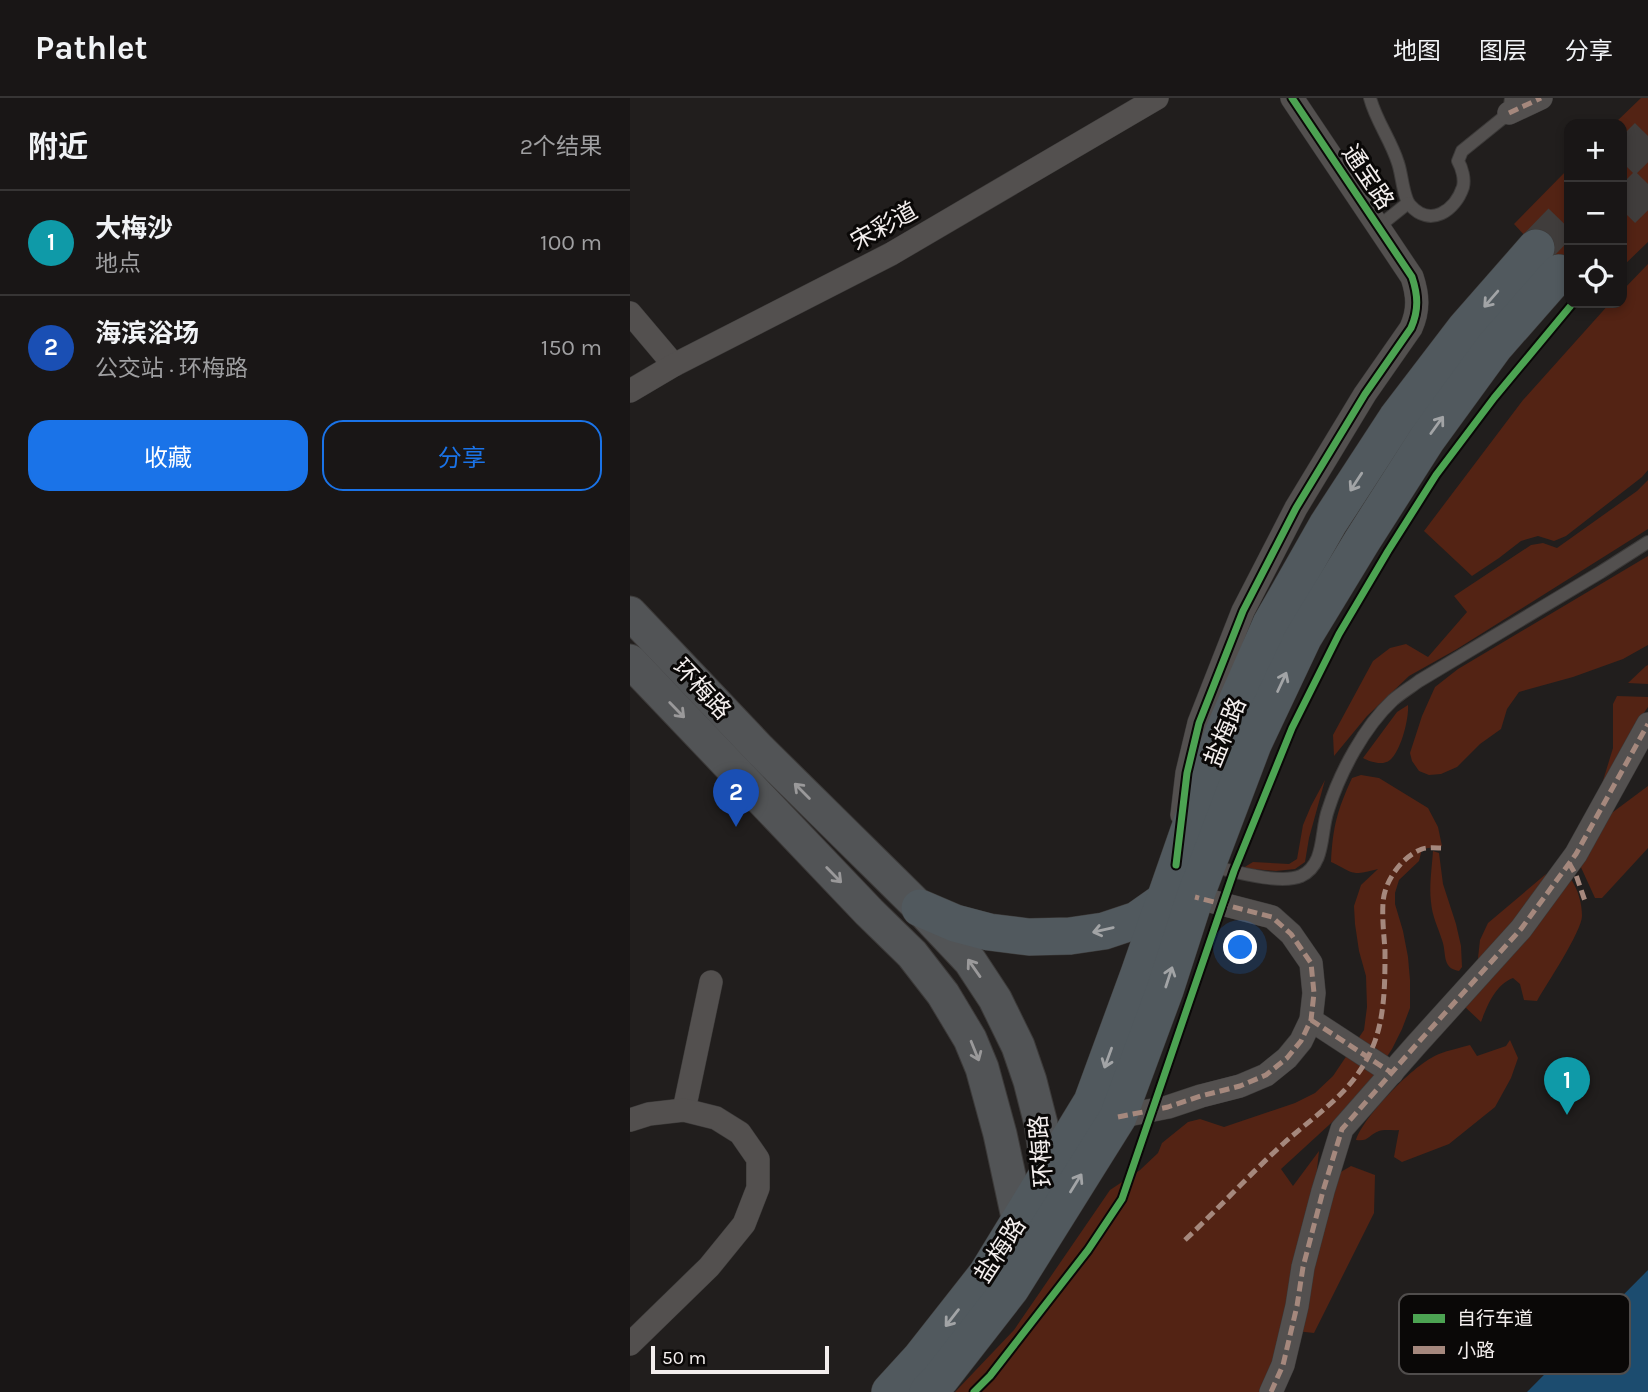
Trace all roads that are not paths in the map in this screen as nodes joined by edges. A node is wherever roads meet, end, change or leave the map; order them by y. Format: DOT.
graph roads {
  1 [pos="1157,98"];
  2 [pos="1292,98"];
  3 [pos="1370,98"];
  4 [pos="1541,98"];
  5 [pos="1510,105"];
  6 [pos="1408,204"];
  7 [pos="1378,227"];
  8 [pos="1548,260"];
  9 [pos="630,313"];
  10 [pos="674,365"];
  11 [pos="630,391"];
  12 [pos="1648,542"];
  13 [pos="630,612"];
  14 [pos="630,661"];
  15 [pos="1648,724"];
  16 [pos="1186,882"];
  17 [pos="920,908"];
  18 [pos="711,982"];
  19 [pos="1311,1020"];
  20 [pos="1392,1073"];
  21 [pos="684,1110"];
  22 [pos="1118,1117"];
  23 [pos="630,1120"];
  24 [pos="1048,1174"];
  25 [pos="1030,1231"];
  26 [pos="630,1345"];
  27 [pos="890,1392"];
  28 [pos="928,1392"];
  29 [pos="1271,1392"];
  1 -- 10 [label="street, 宋彩道"];
  2 -- 7 [label="street, 通宝路"];
  3 -- 6 [label="lane"];
  4 -- 5 [label="street"];
  5 -- 6 [label="lane"];
  6 -- 7 [label="lane"];
  7 -- 16 [label="street, 通宝路"];
  8 -- 16 [label="main road, 盐梅路"];
  9 -- 10 [label="street"];
  10 -- 11 [label="street, 宋彩道"];
  12 -- 16 [label="lane"];
  17 -- 13 [label="main road, 环梅路, one-way"];
  14 -- 25 [label="main road, 环梅路, one-way"];
  15 -- 20 [label="street"];
  16 -- 17 [label="main road, one-way"];
  16 -- 19 [label="street"];
  22 -- 16 [label="main road, 盐梅路, one-way"];
  16 -- 24 [label="main road, 盐梅路, one-way"];
  24 -- 17 [label="main road, 环梅路, one-way"];
  18 -- 21 [label="street"];
  19 -- 20 [label="street"];
  19 -- 22 [label="street"];
  20 -- 29 [label="street"];
  21 -- 23 [label="street"];
  21 -- 26 [label="street"];
  25 -- 22 [label="main road, 盐梅路, one-way"];
  24 -- 25 [label="main road, 盐梅路"];
  25 -- 27 [label="main road, 盐梅路, one-way"];
  25 -- 28 [label="main road, 盐梅路"];
}
